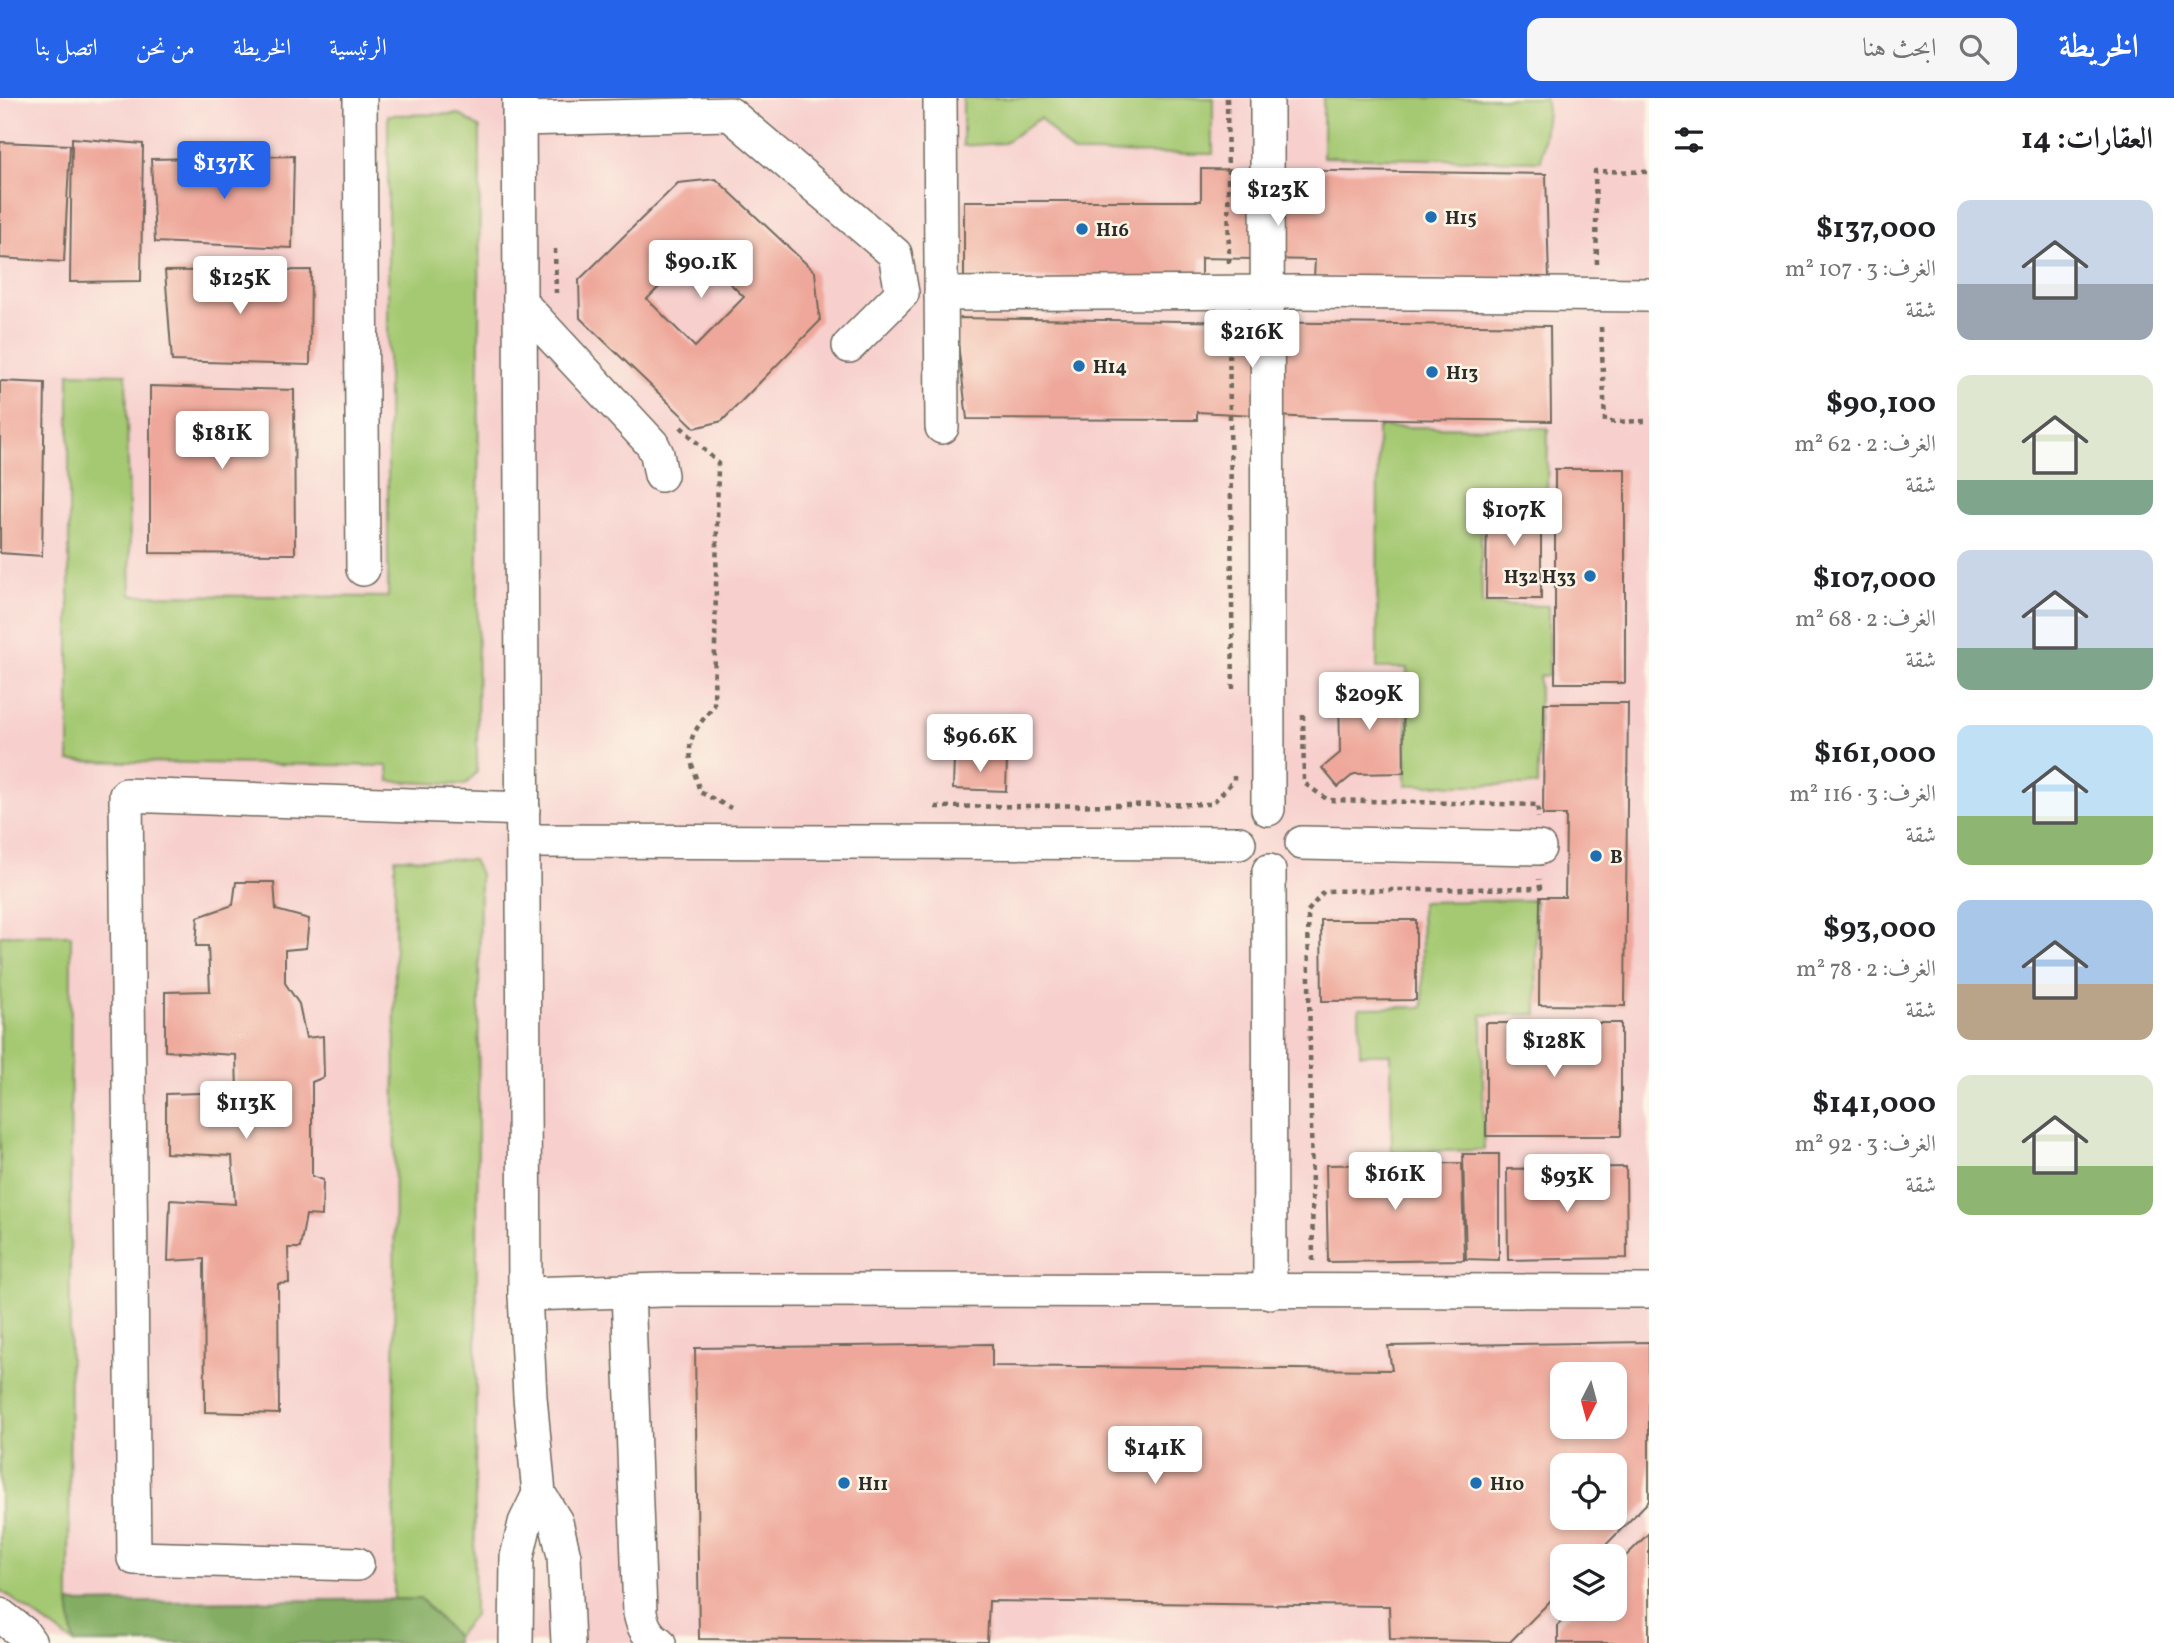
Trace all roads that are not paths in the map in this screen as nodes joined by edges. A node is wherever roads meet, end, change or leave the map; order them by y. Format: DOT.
graph roads {
  1 [pos="360,98"];
  2 [pos="940,98"];
  3 [pos="1267,98"];
  4 [pos="519,109"];
  5 [pos="1268,292"];
  6 [pos="941,294"];
  7 [pos="1649,295"];
  8 [pos="520,302"];
  9 [pos="849,346"];
  10 [pos="942,427"];
  11 [pos="661,475"];
  12 [pos="363,569"];
  13 [pos="1268,809"];
  14 [pos="523,825"];
  15 [pos="1240,843"];
  16 [pos="1301,843"];
  17 [pos="1539,848"];
  18 [pos="1269,871"];
  19 [pos="628,1291"];
  20 [pos="1649,1291"];
  21 [pos="1270,1293"];
  22 [pos="525,1294"];
  23 [pos="539,1494"];
  24 [pos="357,1564"];
  25 [pos="0,1615"];
  26 [pos="30,1643"];
  27 [pos="516,1643"];
  28 [pos="568,1643"];
  29 [pos="659,1643"];
  1 -- 12 [label="lane"];
  2 -- 6 [label="lane"];
  3 -- 5 [label="lane"];
  4 -- 8 [label="lane"];
  4 -- 9 [label="lane"];
  5 -- 6 [label="lane"];
  5 -- 7 [label="lane"];
  5 -- 13 [label="lane"];
  6 -- 10 [label="lane"];
  8 -- 11 [label="lane"];
  8 -- 14 [label="lane"];
  13 -- 15 [label="lane"];
  13 -- 16 [label="lane"];
  14 -- 15 [label="lane"];
  14 -- 22 [label="lane"];
  14 -- 24 [label="lane"];
  15 -- 18 [label="lane"];
  16 -- 17 [label="lane"];
  16 -- 18 [label="lane"];
  18 -- 21 [label="lane"];
  19 -- 21 [label="lane"];
  19 -- 22 [label="lane"];
  19 -- 29 [label="lane"];
  20 -- 21 [label="lane"];
  22 -- 23 [label="lane"];
  23 -- 27 [label="lane"];
  23 -- 28 [label="lane"];
  25 -- 26 [label="lane"];
}
